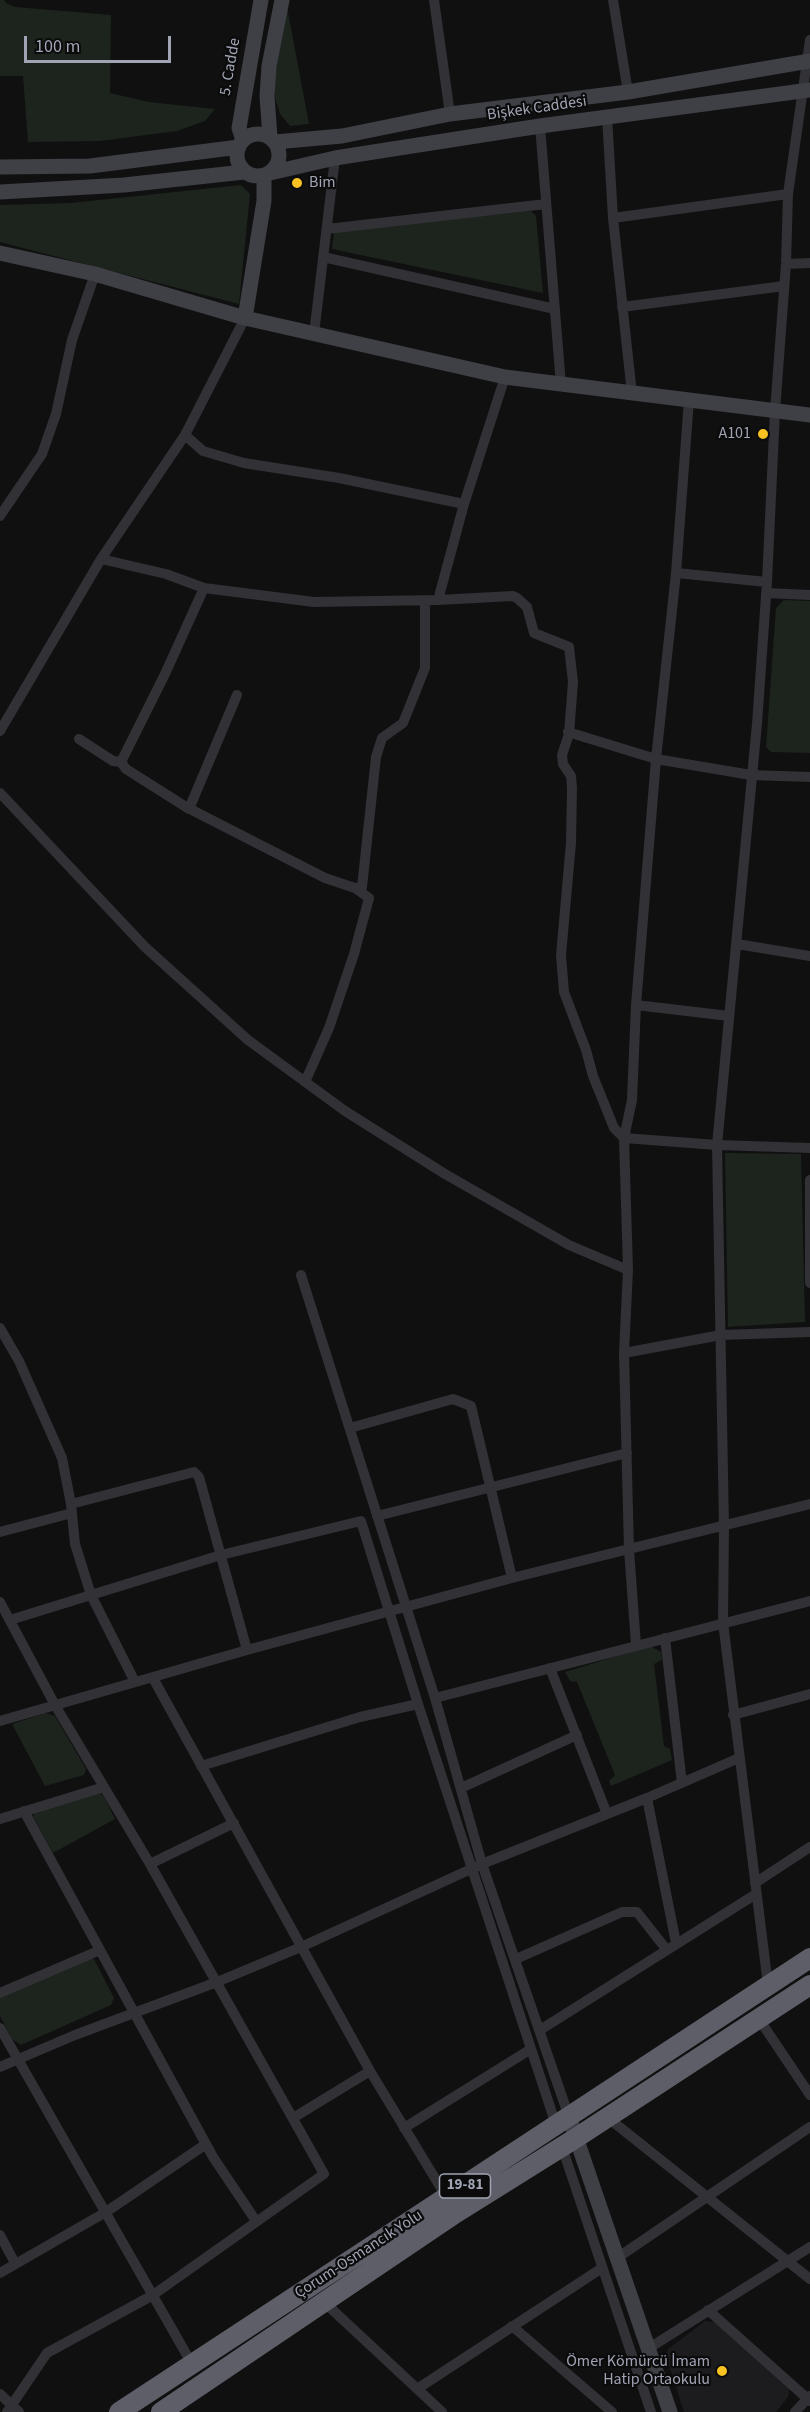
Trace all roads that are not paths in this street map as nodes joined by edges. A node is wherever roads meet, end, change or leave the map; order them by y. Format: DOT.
graph roads {
  1 [pos="261,0"];
  2 [pos="282,0"];
  3 [pos="434,0"];
  4 [pos="614,0"];
  5 [pos="810,40"];
  6 [pos="809,62"];
  7 [pos="807,91"];
  8 [pos="628,92"];
  9 [pos="450,114"];
  10 [pos="607,117"];
  11 [pos="540,126"];
  12 [pos="272,140"];
  13 [pos="241,143"];
  14 [pos="335,158"];
  15 [pos="0,167"];
  16 [pos="244,172"];
  17 [pos="267,175"];
  18 [pos="0,192"];
  19 [pos="788,194"];
  20 [pos="546,204"];
  21 [pos="612,218"];
  22 [pos="327,229"];
  23 [pos="0,253"];
  24 [pos="323,256"];
  25 [pos="810,263"];
  26 [pos="786,264"];
  27 [pos="95,274"];
  28 [pos="784,286"];
  29 [pos="622,307"];
  30 [pos="555,309"];
  31 [pos="245,318"];
  32 [pos="314,334"];
  33 [pos="505,377"];
  34 [pos="561,385"];
  35 [pos="632,394"];
  36 [pos="689,400"];
  37 [pos="775,411"];
  38 [pos="810,415"];
  39 [pos="185,435"];
  40 [pos="464,504"];
  41 [pos="0,516"];
  42 [pos="100,560"];
  43 [pos="676,573"];
  44 [pos="204,588"];
  45 [pos="767,588"];
  46 [pos="810,595"];
  47 [pos="438,600"];
  48 [pos="425,601"];
  49 [pos="237,695"];
  50 [pos="0,731"];
  51 [pos="568,732"];
  52 [pos="79,739"];
  53 [pos="656,759"];
  54 [pos="122,762"];
  55 [pos="751,775"];
  56 [pos="810,777"];
  57 [pos="0,793"];
  58 [pos="189,809"];
  59 [pos="355,888"];
  60 [pos="737,944"];
  61 [pos="810,956"];
  62 [pos="636,1005"];
  63 [pos="729,1016"];
  64 [pos="305,1082"];
  65 [pos="624,1138"];
  66 [pos="717,1144"];
  67 [pos="810,1148"];
  68 [pos="810,1180"];
  69 [pos="810,1242"];
  70 [pos="628,1270"];
  71 [pos="301,1275"];
  72 [pos="810,1283"];
  73 [pos="0,1328"];
  74 [pos="810,1332"];
  75 [pos="721,1335"];
  76 [pos="624,1353"];
  77 [pos="350,1428"];
  78 [pos="627,1453"];
  79 [pos="491,1487"];
  80 [pos="810,1504"];
  81 [pos="72,1508"];
  82 [pos="377,1516"];
  83 [pos="724,1527"];
  84 [pos="0,1532"];
  85 [pos="629,1550"];
  86 [pos="221,1555"];
  87 [pos="512,1578"];
  88 [pos="91,1595"];
  89 [pos="810,1601"];
  90 [pos="0,1602"];
  91 [pos="406,1607"];
  92 [pos="390,1612"];
  93 [pos="10,1620"];
  94 [pos="723,1622"];
  95 [pos="665,1638"];
  96 [pos="636,1645"];
  97 [pos="247,1650"];
  98 [pos="550,1668"];
  99 [pos="153,1678"];
  100 [pos="135,1682"];
  101 [pos="810,1694"];
  102 [pos="435,1698"];
  103 [pos="418,1704"];
  104 [pos="55,1705"];
  105 [pos="733,1715"];
  106 [pos="0,1721"];
  107 [pos="577,1735"];
  108 [pos="739,1758"];
  109 [pos="201,1766"];
  110 [pos="682,1783"];
  111 [pos="104,1786"];
  112 [pos="460,1788"];
  113 [pos="647,1798"];
  114 [pos="24,1812"];
  115 [pos="607,1814"];
  116 [pos="0,1819"];
  117 [pos="234,1823"];
  118 [pos="810,1847"];
  119 [pos="150,1864"];
  120 [pos="477,1866"];
  121 [pos="756,1889"];
  122 [pos="671,1946"];
  123 [pos="301,1947"];
  124 [pos="98,1951"];
  125 [pos="810,1958"];
  126 [pos="516,1959"];
  127 [pos="217,1982"];
  128 [pos="768,1985"];
  129 [pos="810,1985"];
  130 [pos="0,1993"];
  131 [pos="133,2013"];
  132 [pos="759,2019"];
  133 [pos="0,2028"];
  134 [pos="540,2030"];
  135 [pos="531,2049"];
  136 [pos="18,2061"];
  137 [pos="0,2067"];
  138 [pos="370,2072"];
  139 [pos="810,2095"];
  140 [pos="607,2117"];
  141 [pos="293,2118"];
  142 [pos="562,2121"];
  143 [pos="810,2127"];
  144 [pos="404,2128"];
  145 [pos="569,2142"];
  146 [pos="206,2144"];
  147 [pos="447,2198"];
  148 [pos="708,2198"];
  149 [pos="106,2212"];
  150 [pos="256,2221"];
  151 [pos="0,2235"];
  152 [pos="810,2247"];
  153 [pos="617,2258"];
  154 [pos="786,2262"];
  155 [pos="15,2263"];
  156 [pos="602,2268"];
  157 [pos="0,2273"];
  158 [pos="810,2279"];
  159 [pos="153,2295"];
  160 [pos="324,2302"];
  161 [pos="708,2310"];
  162 [pos="512,2326"];
  163 [pos="649,2348"];
  164 [pos="192,2364"];
  165 [pos="417,2389"];
  166 [pos="0,2394"];
  167 [pos="809,2399"];
  168 [pos="12,2410"];
  169 [pos="119,2412"];
  170 [pos="161,2412"];
  171 [pos="442,2412"];
  172 [pos="612,2412"];
  173 [pos="651,2412"];
  174 [pos="670,2412"];
  175 [pos="795,2412"];
  1 -- 13 [label="street, 5. Cadde"];
  2 -- 12 [label="street"];
  3 -- 9 [label="street"];
  4 -- 8 [label="street"];
  5 -- 6 [label="street"];
  6 -- 7 [label="street"];
  6 -- 8 [label="street, Bişkek Caddesi"];
  7 -- 10 [label="street, Bişkek Caddesi"];
  7 -- 19 [label="street"];
  8 -- 9 [label="street, Bişkek Caddesi"];
  9 -- 12 [label="street, Bişkek Caddesi"];
  10 -- 11 [label="street, Bişkek Caddesi"];
  10 -- 21 [label="street"];
  11 -- 14 [label="street, Bişkek Caddesi"];
  11 -- 20 [label="street"];
  12 -- 13 [label="street"];
  12 -- 17 [label="street"];
  13 -- 15 [label="street"];
  13 -- 16 [label="street"];
  14 -- 17 [label="street, Bişkek Caddesi"];
  14 -- 22 [label="street"];
  16 -- 17 [label="street"];
  16 -- 18 [label="street"];
  17 -- 31 [label="street"];
  19 -- 21 [label="street"];
  19 -- 26 [label="street"];
  20 -- 22 [label="street"];
  20 -- 30 [label="street"];
  21 -- 29 [label="street"];
  22 -- 24 [label="street"];
  23 -- 27 [label="street"];
  24 -- 30 [label="street"];
  24 -- 32 [label="street"];
  25 -- 26 [label="street"];
  26 -- 28 [label="street"];
  27 -- 31 [label="street"];
  27 -- 41 [label="street"];
  28 -- 29 [label="street"];
  28 -- 37 [label="street"];
  29 -- 35 [label="street"];
  30 -- 34 [label="street"];
  31 -- 32 [label="street"];
  31 -- 39 [label="street"];
  32 -- 33 [label="street"];
  33 -- 34 [label="street"];
  33 -- 40 [label="street"];
  34 -- 35 [label="street"];
  35 -- 36 [label="street"];
  36 -- 37 [label="street"];
  36 -- 43 [label="street"];
  37 -- 38 [label="street"];
  37 -- 45 [label="street"];
  39 -- 40 [label="street"];
  39 -- 42 [label="street"];
  40 -- 47 [label="street"];
  42 -- 44 [label="street"];
  42 -- 50 [label="street"];
  43 -- 45 [label="street"];
  43 -- 53 [label="street"];
  44 -- 48 [label="street"];
  44 -- 54 [label="street"];
  45 -- 46 [label="street"];
  45 -- 55 [label="street"];
  47 -- 48 [label="street"];
  47 -- 51 [label="street"];
  48 -- 59 [label="street"];
  49 -- 58 [label="street"];
  51 -- 53 [label="street"];
  51 -- 65 [label="street"];
  52 -- 54 [label="street"];
  53 -- 55 [label="street"];
  53 -- 62 [label="street"];
  54 -- 58 [label="street"];
  55 -- 56 [label="street"];
  55 -- 60 [label="street"];
  57 -- 64 [label="street"];
  58 -- 59 [label="street"];
  59 -- 64 [label="street"];
  60 -- 61 [label="street"];
  60 -- 63 [label="street"];
  62 -- 63 [label="street"];
  62 -- 65 [label="street"];
  63 -- 66 [label="street"];
  64 -- 70 [label="street"];
  65 -- 66 [label="street"];
  65 -- 70 [label="street"];
  66 -- 67 [label="street"];
  66 -- 75 [label="street"];
  68 -- 69 [label="street"];
  69 -- 72 [label="street"];
  70 -- 76 [label="street"];
  71 -- 77 [label="street"];
  73 -- 81 [label="street"];
  74 -- 75 [label="street"];
  75 -- 76 [label="street"];
  75 -- 83 [label="street"];
  76 -- 78 [label="street"];
  77 -- 79 [label="street"];
  77 -- 82 [label="street"];
  78 -- 79 [label="street"];
  78 -- 85 [label="street"];
  79 -- 82 [label="street"];
  79 -- 87 [label="street"];
  80 -- 83 [label="street"];
  81 -- 84 [label="street"];
  81 -- 86 [label="street"];
  81 -- 88 [label="street"];
  82 -- 91 [label="street"];
  83 -- 85 [label="street"];
  83 -- 94 [label="street"];
  85 -- 87 [label="street"];
  85 -- 96 [label="street"];
  86 -- 88 [label="street"];
  86 -- 92 [label="street"];
  86 -- 97 [label="street"];
  87 -- 91 [label="street"];
  88 -- 93 [label="street"];
  88 -- 100 [label="street"];
  89 -- 94 [label="street"];
  90 -- 93 [label="street"];
  91 -- 92 [label="street"];
  91 -- 102 [label="street"];
  92 -- 97 [label="street"];
  92 -- 103 [label="street"];
  93 -- 104 [label="street"];
  94 -- 95 [label="street"];
  94 -- 105 [label="street"];
  95 -- 96 [label="street"];
  95 -- 110 [label="street"];
  96 -- 98 [label="street"];
  97 -- 99 [label="street"];
  98 -- 102 [label="street"];
  98 -- 107 [label="street"];
  99 -- 100 [label="street"];
  99 -- 109 [label="street"];
  100 -- 104 [label="street"];
  101 -- 105 [label="street"];
  102 -- 112 [label="street"];
  103 -- 109 [label="street"];
  103 -- 120 [label="street"];
  104 -- 106 [label="street"];
  104 -- 111 [label="street"];
  105 -- 108 [label="street"];
  107 -- 112 [label="street"];
  107 -- 115 [label="street"];
  108 -- 110 [label="street"];
  108 -- 121 [label="street"];
  109 -- 117 [label="street"];
  110 -- 113 [label="street"];
  111 -- 114 [label="street"];
  111 -- 119 [label="street"];
  112 -- 120 [label="street"];
  113 -- 115 [label="street"];
  113 -- 122 [label="street"];
  114 -- 116 [label="street"];
  114 -- 124 [label="street"];
  115 -- 120 [label="street"];
  117 -- 119 [label="street"];
  117 -- 123 [label="street"];
  118 -- 121 [label="street"];
  119 -- 127 [label="street"];
  120 -- 123 [label="street"];
  120 -- 126 [label="street"];
  120 -- 135 [label="street"];
  121 -- 122 [label="street"];
  121 -- 128 [label="street"];
  122 -- 126 [label="street"];
  122 -- 134 [label="street"];
  123 -- 127 [label="street"];
  123 -- 138 [label="street"];
  124 -- 130 [label="street"];
  124 -- 131 [label="street"];
  125 -- 128 [label="highway, Çorum-Osmancık Yolu / 19-81"];
  126 -- 134 [label="street"];
  127 -- 131 [label="street"];
  127 -- 141 [label="street"];
  128 -- 142 [label="highway, Çorum-Osmancık Yolu / 19-81"];
  129 -- 132 [label="highway, Çorum-Osmancık Yolu / 19-81"];
  131 -- 136 [label="street"];
  131 -- 146 [label="street"];
  132 -- 139 [label="street"];
  132 -- 140 [label="highway, Çorum-Osmancık Yolu / 19-81"];
  133 -- 136 [label="street"];
  134 -- 142 [label="street"];
  135 -- 142 [label="street"];
  135 -- 144 [label="street"];
  136 -- 137 [label="street"];
  136 -- 149 [label="street"];
  138 -- 141 [label="street"];
  138 -- 144 [label="street"];
  140 -- 145 [label="highway, Çorum-Osmancık Yolu / 19-81"];
  140 -- 148 [label="street"];
  141 -- 150 [label="street"];
  142 -- 145 [label="street"];
  142 -- 147 [label="highway, Çorum-Osmancık Yolu / 19-81"];
  143 -- 148 [label="street"];
  144 -- 147 [label="street"];
  145 -- 153 [label="street"];
  145 -- 156 [label="street"];
  145 -- 160 [label="highway, Çorum-Osmancık Yolu / 19-81"];
  146 -- 149 [label="street"];
  146 -- 150 [label="street"];
  147 -- 164 [label="highway, Çorum-Osmancık Yolu / 19-81"];
  148 -- 153 [label="street"];
  148 -- 154 [label="street"];
  149 -- 155 [label="street"];
  149 -- 159 [label="street"];
  150 -- 159 [label="street"];
  151 -- 155 [label="street"];
  152 -- 154 [label="street"];
  153 -- 163 [label="street"];
  154 -- 158 [label="street"];
  154 -- 161 [label="street"];
  155 -- 157 [label="street"];
  156 -- 162 [label="street"];
  156 -- 173 [label="street"];
  159 -- 164 [label="street"];
  159 -- 168 [label="street"];
  160 -- 165 [label="street"];
  160 -- 170 [label="highway, Çorum-Osmancık Yolu / 19-81"];
  161 -- 163 [label="street"];
  161 -- 167 [label="street"];
  162 -- 165 [label="street"];
  162 -- 172 [label="street"];
  163 -- 174 [label="street"];
  164 -- 169 [label="highway, Çorum-Osmancık Yolu / 19-81"];
  165 -- 171 [label="street"];
  166 -- 168 [label="street"];
  167 -- 175 [label="street"];
}
